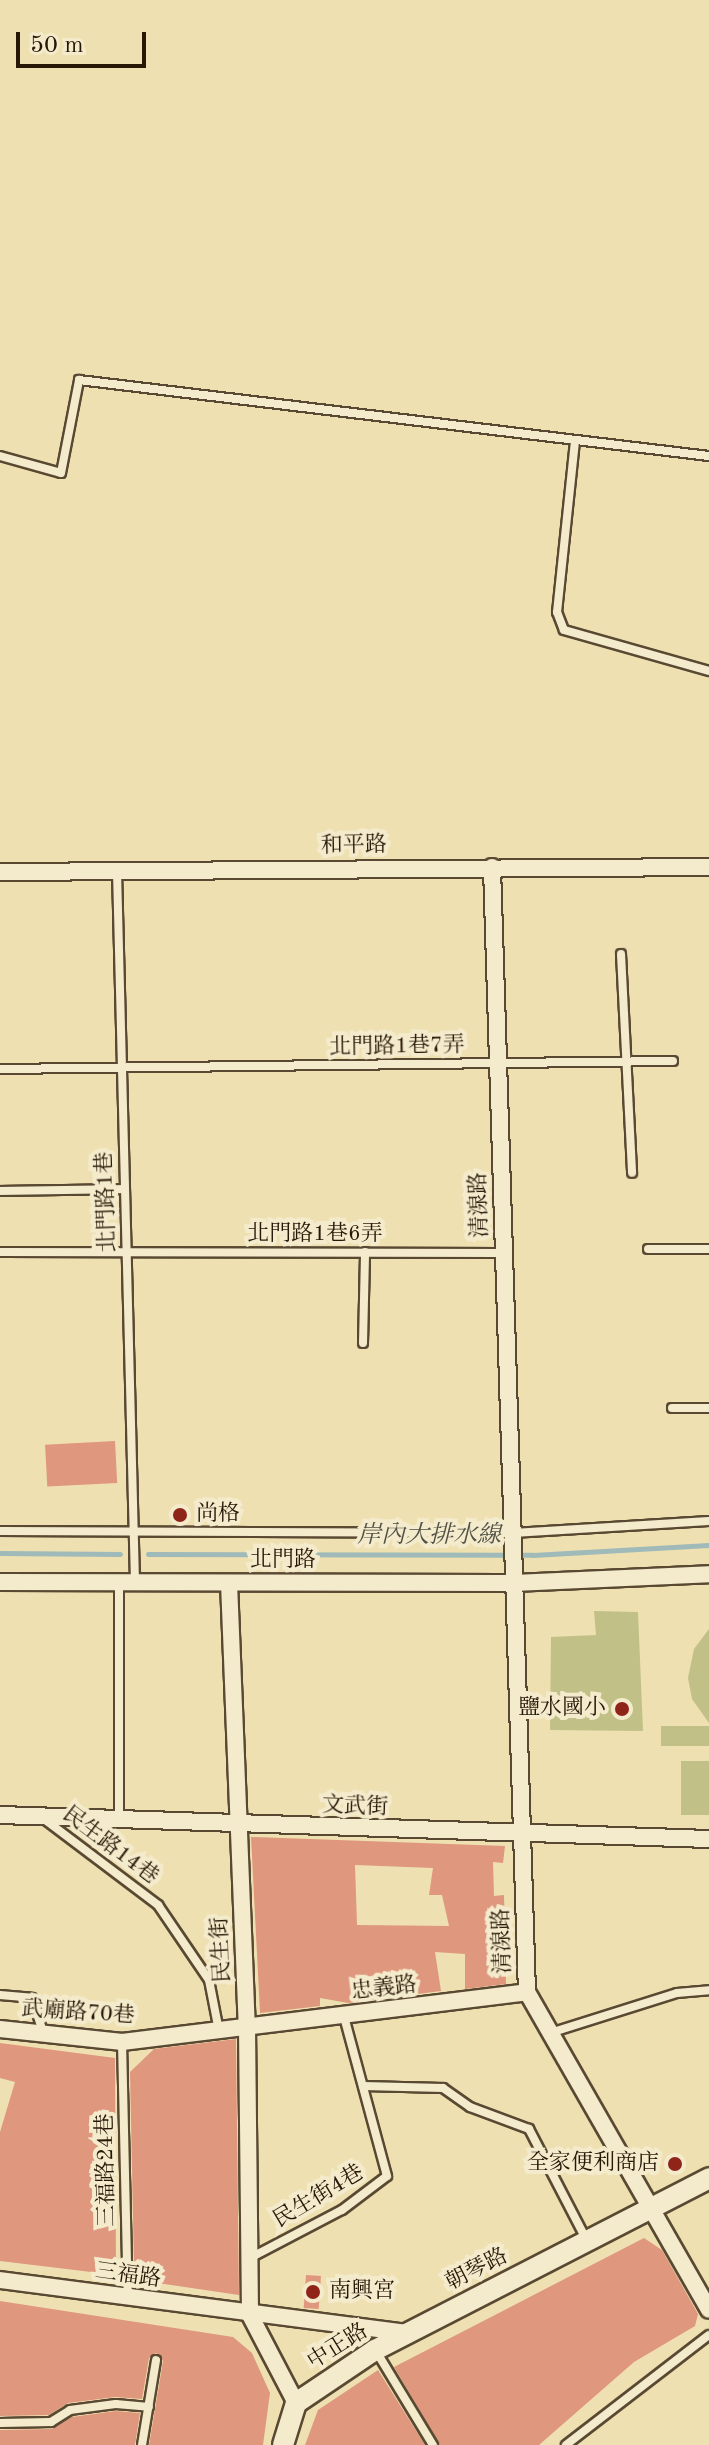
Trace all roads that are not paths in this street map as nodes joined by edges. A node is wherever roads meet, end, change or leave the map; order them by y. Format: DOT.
graph roads {
  1 [pos="575,441"];
  2 [pos="0,456"];
  3 [pos="709,456"];
  4 [pos="709,671"];
  5 [pos="492,867"];
  6 [pos="709,867"];
  7 [pos="117,871"];
  8 [pos="0,872"];
  9 [pos="621,954"];
  10 [pos="673,1061"];
  11 [pos="622,1062"];
  12 [pos="498,1063"];
  13 [pos="122,1068"];
  14 [pos="0,1069"];
  15 [pos="632,1173"];
  16 [pos="125,1189"];
  17 [pos="0,1191"];
  18 [pos="648,1249"];
  19 [pos="709,1249"];
  20 [pos="0,1252"];
  21 [pos="365,1252"];
  22 [pos="127,1253"];
  23 [pos="504,1253"];
  24 [pos="363,1343"];
  25 [pos="672,1408"];
  26 [pos="709,1408"];
  27 [pos="709,1521"];
  28 [pos="0,1531"];
  29 [pos="134,1532"];
  30 [pos="513,1537"];
  31 [pos="709,1574"];
  32 [pos="514,1577"];
  33 [pos="0,1582"];
  34 [pos="127,1582"];
  35 [pos="229,1583"];
  36 [pos="0,1815"];
  37 [pos="41,1817"];
  38 [pos="119,1820"];
  39 [pos="238,1825"];
  40 [pos="522,1836"];
  41 [pos="709,1839"];
  42 [pos="709,1990"];
  43 [pos="527,1992"];
  44 [pos="0,1995"];
  45 [pos="344,2017"];
  46 [pos="247,2027"];
  47 [pos="0,2029"];
  48 [pos="219,2031"];
  49 [pos="550,2033"];
  50 [pos="44,2034"];
  51 [pos="122,2042"];
  52 [pos="363,2086"];
  53 [pos="709,2178"];
  54 [pos="650,2208"];
  55 [pos="587,2241"];
  56 [pos="250,2258"];
  57 [pos="0,2280"];
  58 [pos="128,2298"];
  59 [pos="709,2310"];
  60 [pos="250,2315"];
  61 [pos="407,2333"];
  62 [pos="709,2335"];
  63 [pos="375,2350"];
  64 [pos="156,2360"];
  65 [pos="296,2403"];
  66 [pos="149,2407"];
  67 [pos="0,2423"];
  68 [pos="142,2445"];
  69 [pos="283,2445"];
  70 [pos="433,2445"];
  71 [pos="566,2445"];
  1 -- 2 [label="lane"];
  1 -- 3 [label="lane"];
  1 -- 4 [label="lane"];
  5 -- 6 [label="street, 和平路"];
  5 -- 7 [label="street, 和平路"];
  5 -- 12 [label="street, 清湶路"];
  7 -- 8 [label="street, 和平路"];
  7 -- 13 [label="lane, 北門路1巷"];
  9 -- 11 [label="lane"];
  10 -- 11 [label="lane, 北門路1巷7弄"];
  11 -- 12 [label="lane, 北門路1巷7弄"];
  11 -- 15 [label="lane"];
  12 -- 13 [label="lane, 北門路1巷7弄"];
  12 -- 23 [label="street, 清湶路"];
  13 -- 14 [label="lane, 北門路1巷7弄"];
  13 -- 16 [label="lane, 北門路1巷"];
  16 -- 17 [label="lane"];
  16 -- 22 [label="lane, 北門路1巷"];
  18 -- 19 [label="lane"];
  20 -- 22 [label="lane, 北門路1巷6弄"];
  21 -- 22 [label="lane, 北門路1巷6弄"];
  21 -- 23 [label="lane, 北門路1巷6弄"];
  21 -- 24 [label="lane"];
  22 -- 29 [label="lane, 北門路1巷"];
  23 -- 30 [label="street, 清湶路"];
  25 -- 26 [label="lane"];
  27 -- 30 [label="lane"];
  28 -- 29 [label="lane"];
  29 -- 30 [label="lane"];
  29 -- 34 [label="lane, 北門路1巷"];
  30 -- 32 [label="street, 清湶路"];
  31 -- 32 [label="street, 北門路"];
  32 -- 35 [label="street, 北門路"];
  32 -- 40 [label="street, 清湶路"];
  33 -- 34 [label="street, 北門路"];
  34 -- 35 [label="street, 北門路"];
  34 -- 38 [label="lane, 北門路1巷"];
  35 -- 39 [label="street, 民生街"];
  36 -- 37 [label="street, 文武街"];
  37 -- 38 [label="street, 文武街"];
  37 -- 48 [label="lane, 民生路14巷"];
  38 -- 39 [label="street, 文武街"];
  39 -- 40 [label="street, 文武街"];
  39 -- 46 [label="street, 民生街"];
  40 -- 41 [label="street, 文武街"];
  40 -- 43 [label="street, 清湶路"];
  42 -- 49 [label="lane"];
  43 -- 45 [label="street, 忠義路"];
  43 -- 49 [label="street, 清湶路"];
  44 -- 50 [label="lane"];
  45 -- 46 [label="street, 忠義路"];
  45 -- 52 [label="lane, 民生街4巷"];
  46 -- 48 [label="street, 武廟路70巷"];
  46 -- 56 [label="street, 民生街"];
  47 -- 50 [label="street, 武廟路70巷"];
  48 -- 51 [label="street, 武廟路70巷"];
  49 -- 54 [label="street, 清湶路"];
  50 -- 51 [label="street, 武廟路70巷"];
  51 -- 58 [label="lane, 三福路24巷"];
  52 -- 55 [label="lane"];
  52 -- 56 [label="lane, 民生街4巷"];
  53 -- 54 [label="street, 朝琴路"];
  54 -- 55 [label="street, 朝琴路"];
  54 -- 59 [label="street, 清湶路"];
  55 -- 61 [label="street, 朝琴路"];
  56 -- 60 [label="street, 民生街"];
  57 -- 58 [label="street, 三福路"];
  58 -- 60 [label="street, 三福路"];
  60 -- 61 [label="street"];
  60 -- 65 [label="street, 中正路"];
  61 -- 63 [label="street, 中正路"];
  62 -- 71 [label="lane"];
  63 -- 65 [label="street, 中正路"];
  63 -- 70 [label="lane"];
  64 -- 66 [label="lane"];
  65 -- 69 [label="street"];
  66 -- 67 [label="lane"];
  66 -- 68 [label="lane"];
}
